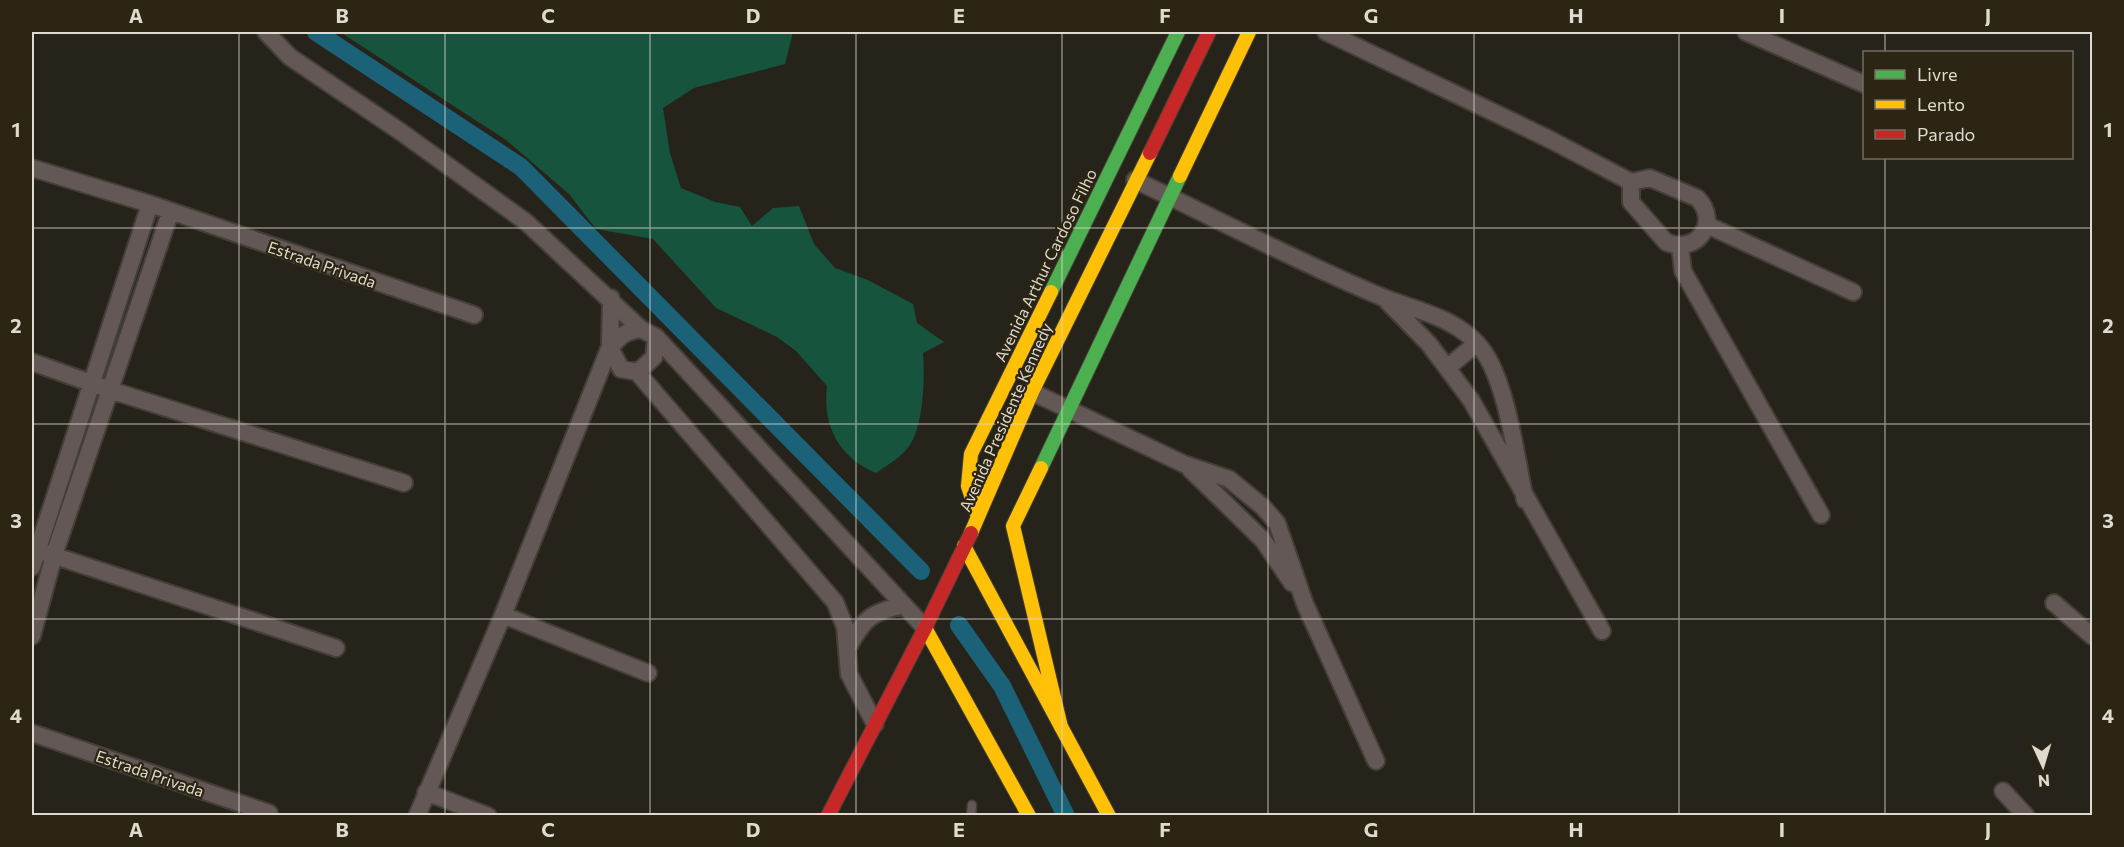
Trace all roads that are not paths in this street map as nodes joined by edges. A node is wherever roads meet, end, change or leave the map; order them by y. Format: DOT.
graph roads {
  1 [pos="266,32"];
  2 [pos="1178,32"];
  3 [pos="1209,32"];
  4 [pos="1249,32"];
  5 [pos="1326,32"];
  6 [pos="1746,32"];
  7 [pos="1863,84"];
  8 [pos="32,168"];
  9 [pos="1136,180"];
  10 [pos="1631,182"];
  11 [pos="1170,196"];
  12 [pos="150,204"];
  13 [pos="170,213"];
  14 [pos="1707,225"];
  15 [pos="1680,246"];
  16 [pos="1853,292"];
  17 [pos="1383,297"];
  18 [pos="611,298"];
  19 [pos="474,315"];
  20 [pos="651,334"];
  21 [pos="1476,343"];
  22 [pos="610,348"];
  23 [pos="32,362"];
  24 [pos="621,368"];
  25 [pos="1447,368"];
  26 [pos="637,372"];
  27 [pos="90,381"];
  28 [pos="595,384"];
  29 [pos="110,390"];
  30 [pos="1032,392"];
  31 [pos="1069,409"];
  32 [pos="404,483"];
  33 [pos="1525,500"];
  34 [pos="1821,515"];
  35 [pos="978,517"];
  36 [pos="964,546"];
  37 [pos="34,550"];
  38 [pos="54,555"];
  39 [pos="32,567"];
  40 [pos="2054,603"];
  41 [pos="904,605"];
  42 [pos="502,615"];
  43 [pos="925,628"];
  44 [pos="1602,631"];
  45 [pos="32,636"];
  46 [pos="2092,636"];
  47 [pos="336,648"];
  48 [pos="847,649"];
  49 [pos="648,673"];
  50 [pos="875,724"];
  51 [pos="1061,727"];
  52 [pos="32,734"];
  53 [pos="1376,761"];
  54 [pos="2002,791"];
  55 [pos="426,792"];
  56 [pos="972,805"];
  57 [pos="269,813"];
  58 [pos="417,816"];
  59 [pos="488,816"];
  60 [pos="828,816"];
  61 [pos="971,816"];
  62 [pos="1029,816"];
  63 [pos="1108,816"];
  64 [pos="2026,816"];
  1 -- 18 [label="street"];
  2 -- 35 [label="main road, Avenida Arthur Cardoso Filho"];
  3 -- 9 [label="main road, Avenida Presidente Kennedy"];
  4 -- 11 [label="main road"];
  5 -- 10 [label="street"];
  6 -- 7 [label="street"];
  8 -- 12 [label="street, Estrada Privada"];
  9 -- 11 [label="street"];
  9 -- 30 [label="main road, Avenida Presidente Kennedy"];
  10 -- 14 [label="street"];
  10 -- 15 [label="street"];
  11 -- 17 [label="street"];
  11 -- 31 [label="main road"];
  12 -- 13 [label="street, Estrada Privada"];
  12 -- 27 [label="street"];
  13 -- 19 [label="street, Estrada Privada"];
  13 -- 29 [label="street"];
  14 -- 15 [label="street"];
  14 -- 16 [label="street"];
  15 -- 34 [label="street"];
  17 -- 21 [label="street"];
  17 -- 25 [label="street"];
  18 -- 20 [label="street"];
  18 -- 22 [label="street"];
  20 -- 22 [label="street"];
  20 -- 26 [label="street"];
  20 -- 41 [label="street"];
  21 -- 25 [label="street"];
  21 -- 33 [label="street"];
  22 -- 24 [label="street"];
  22 -- 28 [label="street"];
  23 -- 27 [label="street"];
  24 -- 26 [label="street"];
  24 -- 28 [label="street"];
  25 -- 33 [label="street"];
  26 -- 48 [label="street"];
  27 -- 29 [label="street"];
  27 -- 37 [label="street"];
  28 -- 42 [label="street"];
  29 -- 32 [label="street"];
  29 -- 38 [label="street"];
  30 -- 31 [label="street"];
  30 -- 35 [label="main road, Avenida Presidente Kennedy"];
  31 -- 51 [label="main road"];
  31 -- 53 [label="street"];
  33 -- 44 [label="street"];
  35 -- 36 [label="main road, Avenida Presidente Kennedy"];
  36 -- 43 [label="main road, Avenida Presidente Kennedy"];
  36 -- 51 [label="main road"];
  37 -- 38 [label="street"];
  37 -- 39 [label="street"];
  38 -- 45 [label="street"];
  38 -- 47 [label="street"];
  40 -- 46 [label="street"];
  41 -- 43 [label="street"];
  41 -- 48 [label="street"];
  42 -- 49 [label="street"];
  42 -- 55 [label="street"];
  43 -- 50 [label="main road, Avenida Presidente Kennedy"];
  43 -- 62 [label="main road"];
  48 -- 50 [label="street"];
  50 -- 60 [label="main road, Avenida Presidente Kennedy"];
  51 -- 63 [label="main road"];
  52 -- 57 [label="street, Estrada Privada"];
  54 -- 64 [label="street"];
  55 -- 58 [label="street"];
  55 -- 59 [label="street"];
  56 -- 61 [label="lane"];
}
